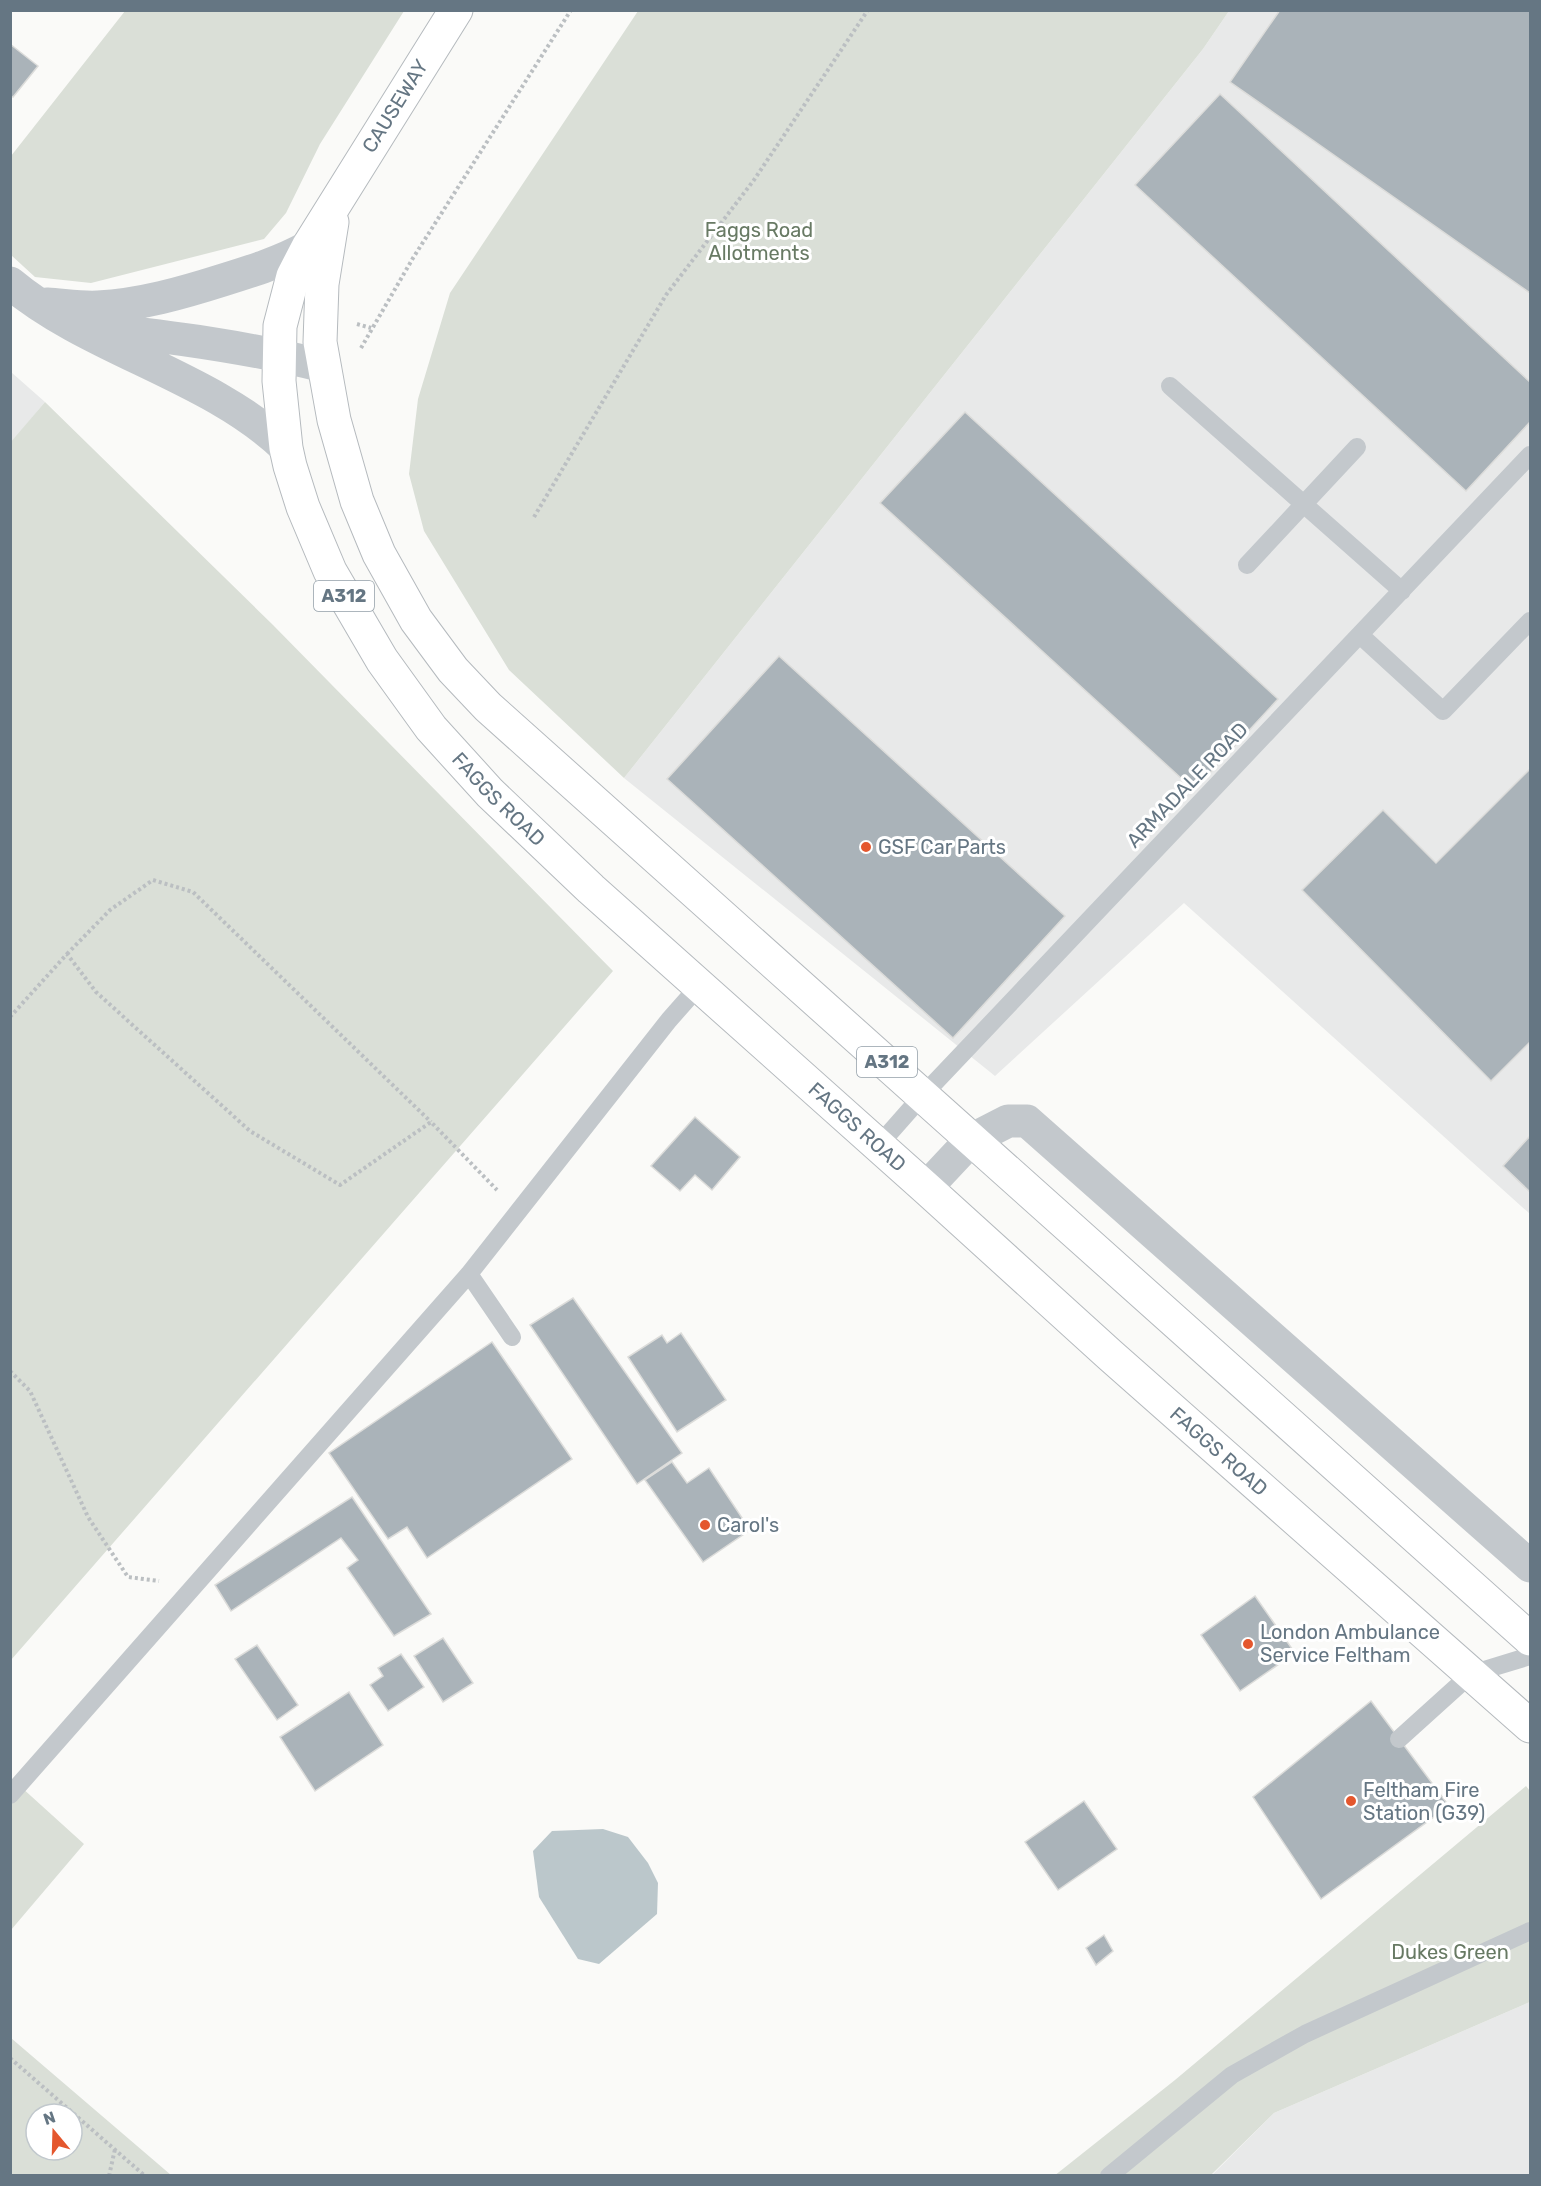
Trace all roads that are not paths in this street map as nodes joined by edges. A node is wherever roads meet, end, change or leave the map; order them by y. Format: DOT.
graph roads {
  1 [pos="456,10"];
  2 [pos="336,203"];
  3 [pos="308,247"];
  4 [pos="10,283"];
  5 [pos="37,303"];
  6 [pos="80,328"];
  7 [pos="278,355"];
  8 [pos="323,366"];
  9 [pos="1170,386"];
  10 [pos="1357,447"];
  11 [pos="286,448"];
  12 [pos="1530,455"];
  13 [pos="1303,503"];
  14 [pos="1247,565"];
  15 [pos="1401,591"];
  16 [pos="1530,621"];
  17 [pos="1360,635"];
  18 [pos="699,986"];
  19 [pos="923,1095"];
  20 [pos="971,1140"];
  21 [pos="878,1146"];
  22 [pos="926,1188"];
  23 [pos="469,1274"];
  24 [pos="512,1337"];
  25 [pos="1530,1566"];
  26 [pos="1530,1639"];
  27 [pos="1530,1656"];
  28 [pos="1471,1674"];
  29 [pos="1530,1726"];
  30 [pos="1399,1739"];
  31 [pos="10,1795"];
  32 [pos="1530,1932"];
  33 [pos="1109,2175"];
  1 -- 2 [label="main road, CAUSEWAY / A312"];
  2 -- 3 [label="main road, CAUSEWAY / A312"];
  2 -- 8 [label="main road, CAUSEWAY / A312"];
  3 -- 5 [label="street"];
  3 -- 7 [label="main road, CAUSEWAY / A312"];
  4 -- 5 [label="street"];
  5 -- 6 [label="street"];
  6 -- 7 [label="street"];
  6 -- 11 [label="street"];
  7 -- 8 [label="street"];
  7 -- 11 [label="main road, CAUSEWAY / A312"];
  8 -- 19 [label="main road, A312"];
  9 -- 13 [label="lane"];
  10 -- 13 [label="lane"];
  11 -- 18 [label="main road, FAGGS ROAD / A312"];
  12 -- 15 [label="lane, ARMADALE ROAD"];
  13 -- 14 [label="lane"];
  13 -- 15 [label="lane"];
  15 -- 17 [label="lane, ARMADALE ROAD"];
  16 -- 17 [label="lane"];
  17 -- 19 [label="lane, ARMADALE ROAD"];
  18 -- 21 [label="main road, FAGGS ROAD / A312"];
  18 -- 23 [label="lane"];
  19 -- 20 [label="main road, A312"];
  19 -- 21 [label="lane, ARMADALE ROAD"];
  20 -- 22 [label="street"];
  20 -- 25 [label="street"];
  20 -- 26 [label="main road, A312"];
  21 -- 22 [label="main road, FAGGS ROAD / A312"];
  22 -- 28 [label="main road, FAGGS ROAD / A312"];
  23 -- 24 [label="lane"];
  23 -- 31 [label="lane"];
  27 -- 28 [label="lane"];
  28 -- 29 [label="main road, FAGGS ROAD / A312"];
  28 -- 30 [label="lane"];
  32 -- 33 [label="lane"];
}
